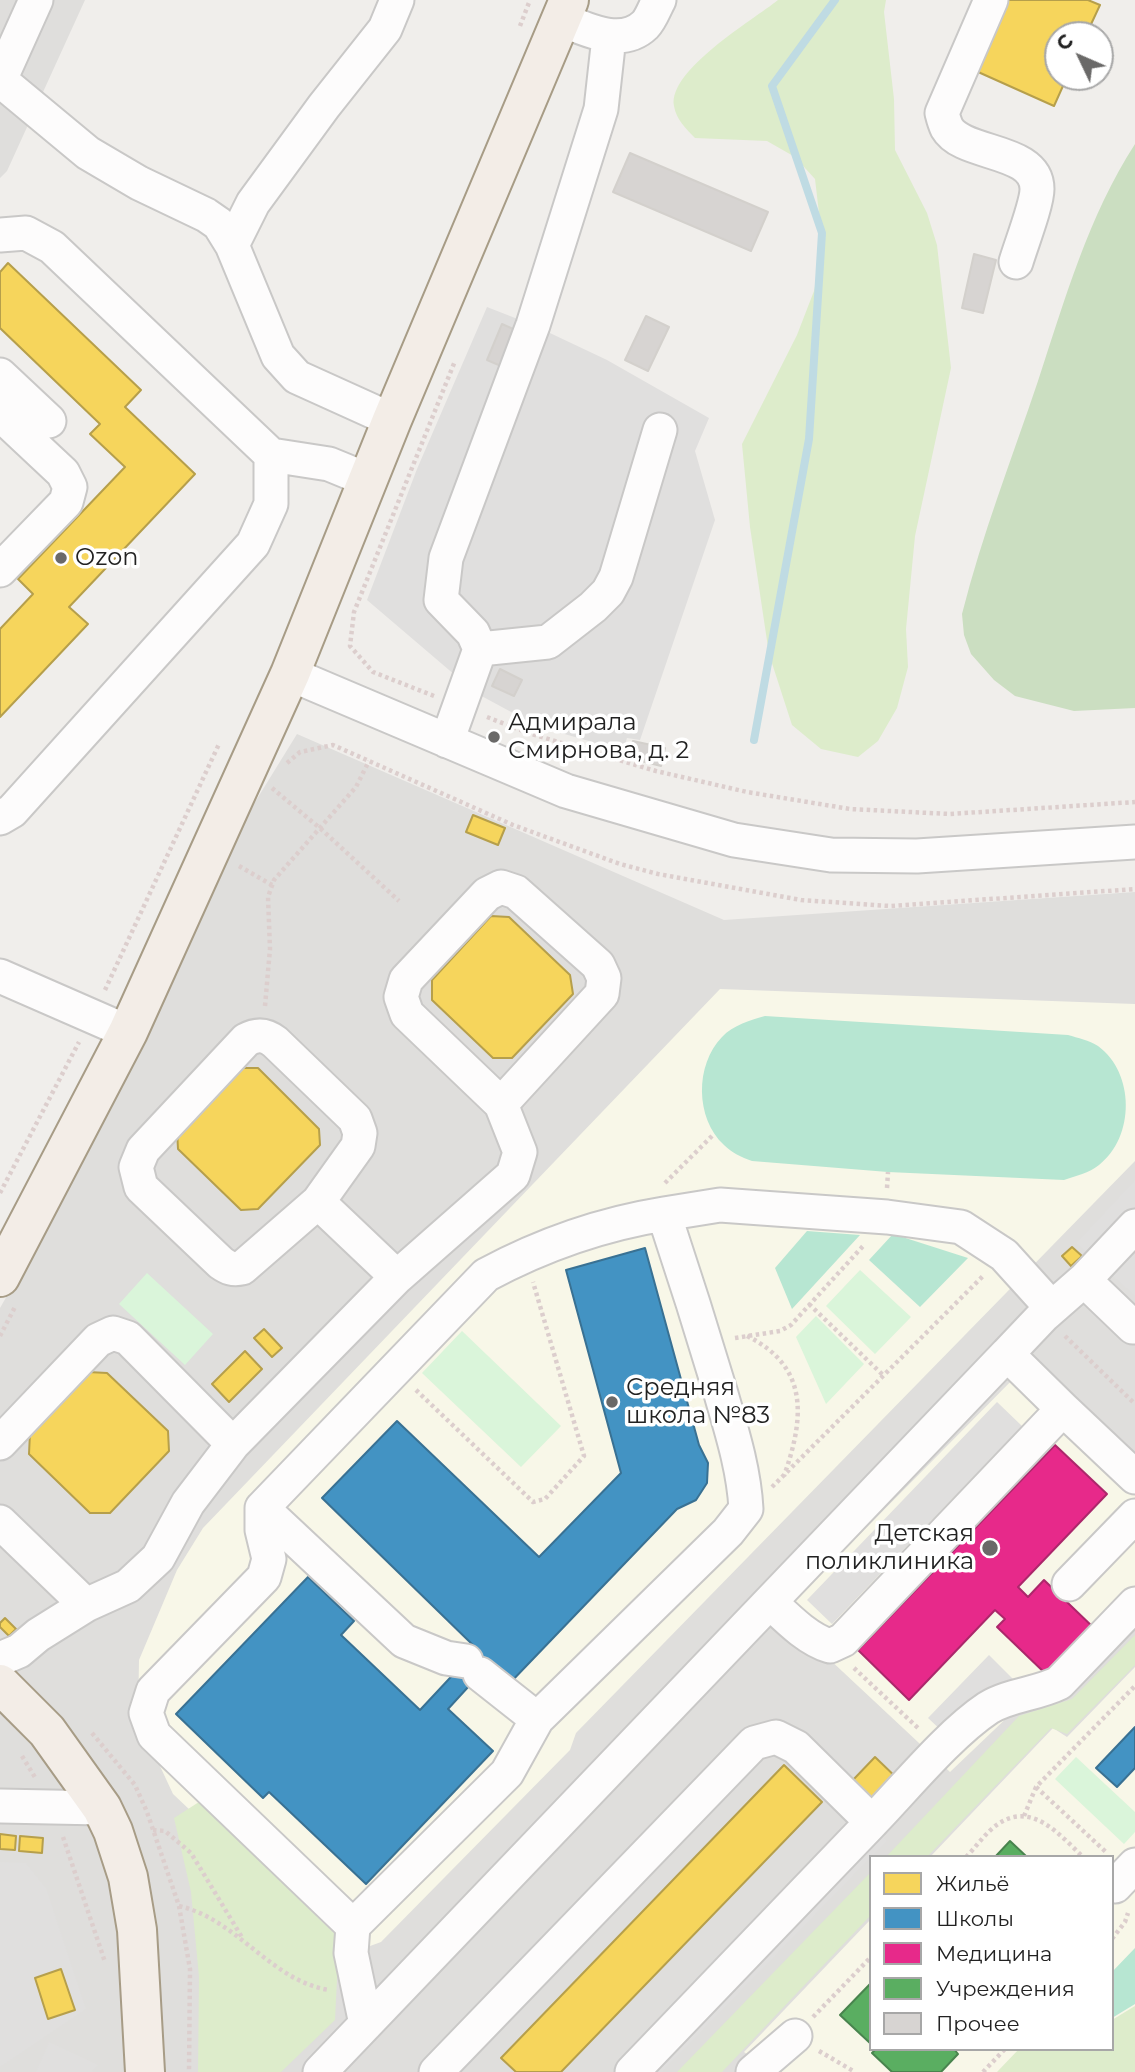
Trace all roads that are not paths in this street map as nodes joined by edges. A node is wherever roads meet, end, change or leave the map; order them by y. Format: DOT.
graph roads {
  1 [pos="36,0"];
  2 [pos="397,0"];
  3 [pos="659,0"];
  4 [pos="991,0"];
  5 [pos="553,6"];
  6 [pos="609,37"];
  7 [pos="0,235"];
  8 [pos="232,245"];
  9 [pos="1016,262"];
  10 [pos="0,375"];
  11 [pos="0,414"];
  12 [pos="392,420"];
  13 [pos="48,421"];
  14 [pos="660,430"];
  15 [pos="271,455"];
  16 [pos="368,480"];
  17 [pos="0,570"];
  18 [pos="480,649"];
  19 [pos="290,674"];
  20 [pos="447,741"];
  21 [pos="0,818"];
  22 [pos="1135,842"];
  23 [pos="0,976"];
  24 [pos="128,1032"];
  25 [pos="501,1104"];
  26 [pos="318,1202"];
  27 [pos="664,1214"];
  28 [pos="1135,1226"];
  29 [pos="0,1277"];
  30 [pos="397,1277"];
  31 [pos="1084,1280"];
  32 [pos="1048,1312"];
  33 [pos="1134,1327"];
  34 [pos="1007,1354"];
  35 [pos="1063,1409"];
  36 [pos="0,1443"];
  37 [pos="233,1444"];
  38 [pos="1135,1477"];
  39 [pos="262,1508"];
  40 [pos="1135,1516"];
  41 [pos="0,1522"];
  42 [pos="1069,1584"];
  43 [pos="770,1602"];
  44 [pos="1135,1604"];
  45 [pos="86,1605"];
  46 [pos="0,1659"];
  47 [pos="0,1684"];
  48 [pos="537,1719"];
  49 [pos="0,1806"];
  50 [pos="102,1808"];
  51 [pos="872,1822"];
  52 [pos="354,1926"];
  53 [pos="363,2009"];
  54 [pos="795,2036"];
  55 [pos="145,2072"];
  56 [pos="320,2072"];
  57 [pos="436,2072"];
  58 [pos="632,2072"];
  59 [pos="753,2072"];
  1 -- 8 [label="street"];
  2 -- 8 [label="street"];
  3 -- 6 [label="street"];
  4 -- 9 [label="street"];
  5 -- 6 [label="street"];
  5 -- 12 [label="main road"];
  6 -- 18 [label="street"];
  7 -- 15 [label="street"];
  8 -- 12 [label="street"];
  10 -- 13 [label="street"];
  11 -- 17 [label="street"];
  12 -- 16 [label="main road"];
  14 -- 18 [label="street"];
  15 -- 16 [label="street"];
  15 -- 21 [label="street"];
  16 -- 19 [label="main road"];
  18 -- 20 [label="street"];
  19 -- 20 [label="street"];
  19 -- 24 [label="main road"];
  20 -- 22 [label="street"];
  23 -- 24 [label="street"];
  24 -- 29 [label="main road"];
  25 -- 25 [label="street"];
  25 -- 30 [label="street"];
  26 -- 26 [label="street"];
  26 -- 30 [label="street"];
  27 -- 32 [label="street"];
  27 -- 39 [label="street"];
  27 -- 48 [label="street"];
  28 -- 31 [label="street"];
  30 -- 37 [label="street"];
  31 -- 32 [label="street"];
  31 -- 33 [label="street"];
  32 -- 34 [label="street"];
  34 -- 35 [label="street"];
  34 -- 43 [label="street"];
  35 -- 38 [label="street"];
  35 -- 43 [label="street"];
  36 -- 37 [label="street"];
  37 -- 45 [label="street"];
  39 -- 48 [label="street"];
  39 -- 52 [label="street"];
  40 -- 42 [label="street"];
  41 -- 45 [label="street"];
  43 -- 53 [label="street"];
  44 -- 51 [label="street"];
  45 -- 46 [label="street"];
  47 -- 50 [label="main road"];
  48 -- 52 [label="street"];
  49 -- 50 [label="street"];
  50 -- 55 [label="main road"];
  51 -- 57 [label="street"];
  51 -- 58 [label="street"];
  52 -- 53 [label="street"];
  53 -- 56 [label="street"];
  54 -- 59 [label="street"];
}
